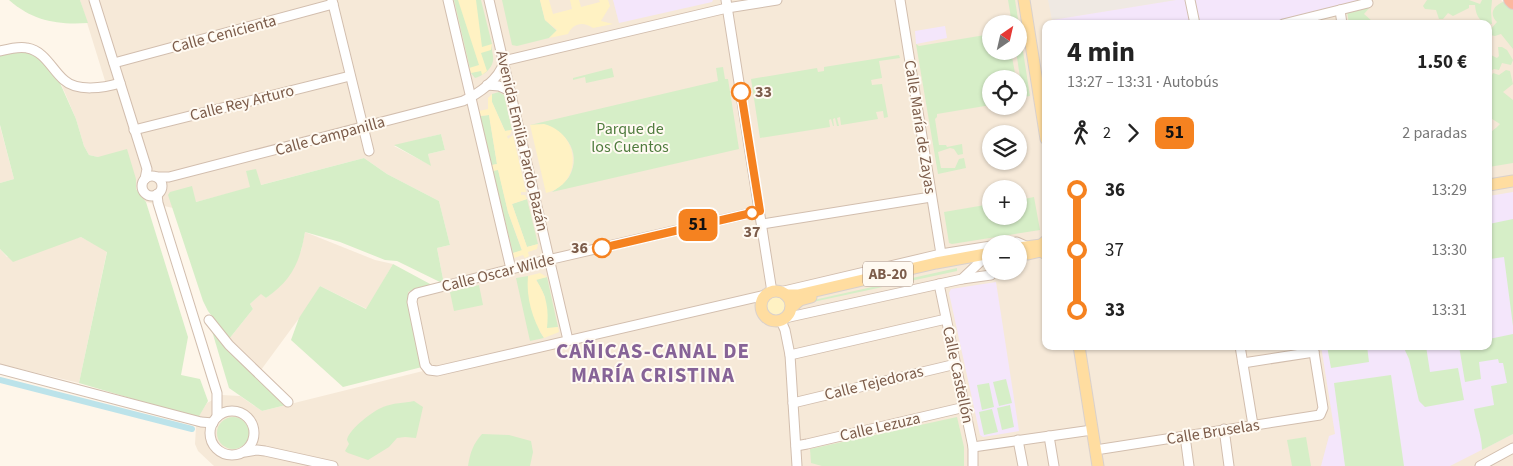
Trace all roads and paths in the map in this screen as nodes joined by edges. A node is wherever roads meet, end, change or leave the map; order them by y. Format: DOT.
graph roads {
  1 [pos="94,0"];
  2 [pos="448,0"];
  3 [pos="489,0"];
  4 [pos="777,0"];
  5 [pos="900,0"];
  6 [pos="1024,0"];
  7 [pos="1031,0"];
  8 [pos="1190,0"];
  9 [pos="1510,0"];
  10 [pos="333,2"];
  11 [pos="1368,3"];
  12 [pos="1513,3"];
  13 [pos="727,4"];
  14 [pos="1340,10"];
  15 [pos="1194,20"];
  16 [pos="1299,20"];
  17 [pos="1341,20"];
  18 [pos="0,51"];
  19 [pos="503,62"];
  20 [pos="114,63"];
  21 [pos="1042,64"];
  22 [pos="1036,71"];
  23 [pos="350,76"];
  24 [pos="1042,78"];
  25 [pos="120,83"];
  26 [pos="487,85"];
  27 [pos="510,90"];
  28 [pos="472,97"];
  29 [pos="1042,112"];
  30 [pos="363,127"];
  31 [pos="134,130"];
  32 [pos="369,151"];
  33 [pos="1513,174"];
  34 [pos="151,175"];
  35 [pos="169,177"];
  36 [pos="1492,177"];
  37 [pos="1513,181"];
  38 [pos="1492,184"];
  39 [pos="157,194"];
  40 [pos="931,197"];
  41 [pos="760,211"];
  42 [pos="762,224"];
  43 [pos="1042,244"];
  44 [pos="982,247"];
  45 [pos="1027,247"];
  46 [pos="1042,252"];
  47 [pos="941,254"];
  48 [pos="1027,254"];
  49 [pos="982,255"];
  50 [pos="550,260"];
  51 [pos="982,261"];
  52 [pos="982,263"];
  53 [pos="511,269"];
  54 [pos="982,276"];
  55 [pos="962,279"];
  56 [pos="939,284"];
  57 [pos="776,294"];
  58 [pos="791,308"];
  59 [pos="209,320"];
  60 [pos="783,320"];
  61 [pos="946,320"];
  62 [pos="568,340"];
  63 [pos="1080,350"];
  64 [pos="1087,350"];
  65 [pos="1241,350"];
  66 [pos="1308,350"];
  67 [pos="1313,350"];
  68 [pos="790,355"];
  69 [pos="1243,363"];
  70 [pos="956,364"];
  71 [pos="0,369"];
  72 [pos="216,393"];
  73 [pos="288,402"];
  74 [pos="793,403"];
  75 [pos="965,407"];
  76 [pos="233,411"];
  77 [pos="215,420"];
  78 [pos="1253,425"];
  79 [pos="1092,430"];
  80 [pos="1224,430"];
  81 [pos="254,434"];
  82 [pos="1050,436"];
  83 [pos="1185,436"];
  84 [pos="1018,440"];
  85 [pos="796,446"];
  86 [pos="973,447"];
  87 [pos="1513,448"];
  88 [pos="1102,449"];
  89 [pos="274,452"];
  90 [pos="242,453"];
  91 [pos="329,465"];
  92 [pos="798,466"];
  93 [pos="974,466"];
  94 [pos="1023,466"];
  95 [pos="1054,466"];
  96 [pos="1098,466"];
  97 [pos="1105,466"];
  98 [pos="1189,466"];
  99 [pos="1229,466"];
  100 [pos="1480,466"];
  1 -- 20 [label="street"];
  2 -- 28 [label="street"];
  3 -- 19 [label="street, Avenida Emilia Pardo Bazán"];
  4 -- 13 [label="street"];
  5 -- 40 [label="street, Calle María de Zayas"];
  6 -- 22 [label="main road"];
  7 -- 21 [label="main road"];
  8 -- 15 [label="street"];
  9 -- 12 [label="highway"];
  10 -- 20 [label="street, Calle Cenicienta"];
  10 -- 23 [label="street"];
  11 -- 14 [label="street"];
  13 -- 19 [label="street"];
  13 -- 41 [label="street"];
  14 -- 16 [label="street"];
  14 -- 17 [label="street"];
  18 -- 25 [label="street"];
  19 -- 26 [label="street, Calle Campanilla"];
  19 -- 27 [label="street, Avenida Emilia Pardo Bazán"];
  20 -- 25 [label="street"];
  22 -- 24 [label="main road"];
  22 -- 29 [label="main road"];
  23 -- 30 [label="street"];
  23 -- 31 [label="street, Calle Rey Arturo"];
  25 -- 31 [label="street"];
  26 -- 27 [label="street"];
  26 -- 28 [label="street, Calle Campanilla"];
  27 -- 50 [label="street, Avenida Emilia Pardo Bazán"];
  28 -- 30 [label="street, Calle Campanilla"];
  28 -- 53 [label="street"];
  30 -- 32 [label="street"];
  30 -- 35 [label="street, Calle Campanilla"];
  31 -- 34 [label="street"];
  33 -- 36 [label="main road"];
  34 -- 35 [label="street, Calle Campanilla"];
  34 -- 39 [label="street"];
  34 -- 39 [label="street"];
  35 -- 39 [label="street"];
  37 -- 38 [label="main road"];
  39 -- 72 [label="street"];
  40 -- 42 [label="street"];
  40 -- 47 [label="street, Calle María de Zayas"];
  41 -- 42 [label="street"];
  41 -- 50 [label="street, Calle Oscar Wilde"];
  42 -- 57 [label="street"];
  43 -- 45 [label="main road"];
  44 -- 47 [label="street"];
  46 -- 48 [label="main road"];
  47 -- 57 [label="street"];
  49 -- 57 [label="main road, AB-20"];
  50 -- 53 [label="street, Calle Oscar Wilde"];
  50 -- 62 [label="street, Avenida Emilia Pardo Bazán"];
  51 -- 58 [label="main road, AB-20"];
  52 -- 55 [label="street"];
  53 -- 62 [label="street, Calle Oscar Wilde"];
  54 -- 55 [label="street"];
  55 -- 56 [label="street"];
  56 -- 60 [label="street"];
  56 -- 61 [label="street, Calle Castellón"];
  57 -- 58 [label="main road"];
  57 -- 60 [label="main road"];
  57 -- 62 [label="street"];
  58 -- 60 [label="main road"];
  59 -- 73 [label="street"];
  60 -- 68 [label="street"];
  61 -- 68 [label="street"];
  61 -- 70 [label="street, Calle Castellón"];
  63 -- 79 [label="main road"];
  64 -- 88 [label="main road"];
  65 -- 69 [label="street"];
  66 -- 69 [label="street"];
  67 -- 78 [label="street, Calle Bruselas"];
  68 -- 74 [label="street"];
  69 -- 78 [label="street"];
  70 -- 74 [label="street, Calle Tejedoras"];
  70 -- 75 [label="street, Calle Castellón"];
  71 -- 77 [label="street"];
  72 -- 76 [label="street"];
  72 -- 77 [label="street"];
  74 -- 85 [label="street"];
  75 -- 85 [label="street, Calle Lezuza"];
  75 -- 86 [label="street, Calle Castellón"];
  76 -- 77 [label="street"];
  76 -- 81 [label="street"];
  77 -- 90 [label="street"];
  78 -- 80 [label="street, Calle Bruselas"];
  79 -- 82 [label="street"];
  79 -- 96 [label="main road"];
  80 -- 83 [label="street, Calle Bruselas"];
  80 -- 99 [label="street"];
  81 -- 89 [label="street"];
  81 -- 90 [label="street"];
  82 -- 84 [label="street"];
  82 -- 95 [label="street"];
  83 -- 88 [label="street, Calle Bruselas"];
  83 -- 98 [label="street"];
  84 -- 86 [label="street"];
  84 -- 94 [label="street"];
  85 -- 92 [label="street"];
  86 -- 93 [label="street, Calle Castellón"];
  87 -- 100 [label="street"];
  88 -- 97 [label="main road"];
  89 -- 90 [label="street"];
  89 -- 91 [label="street"];
}
